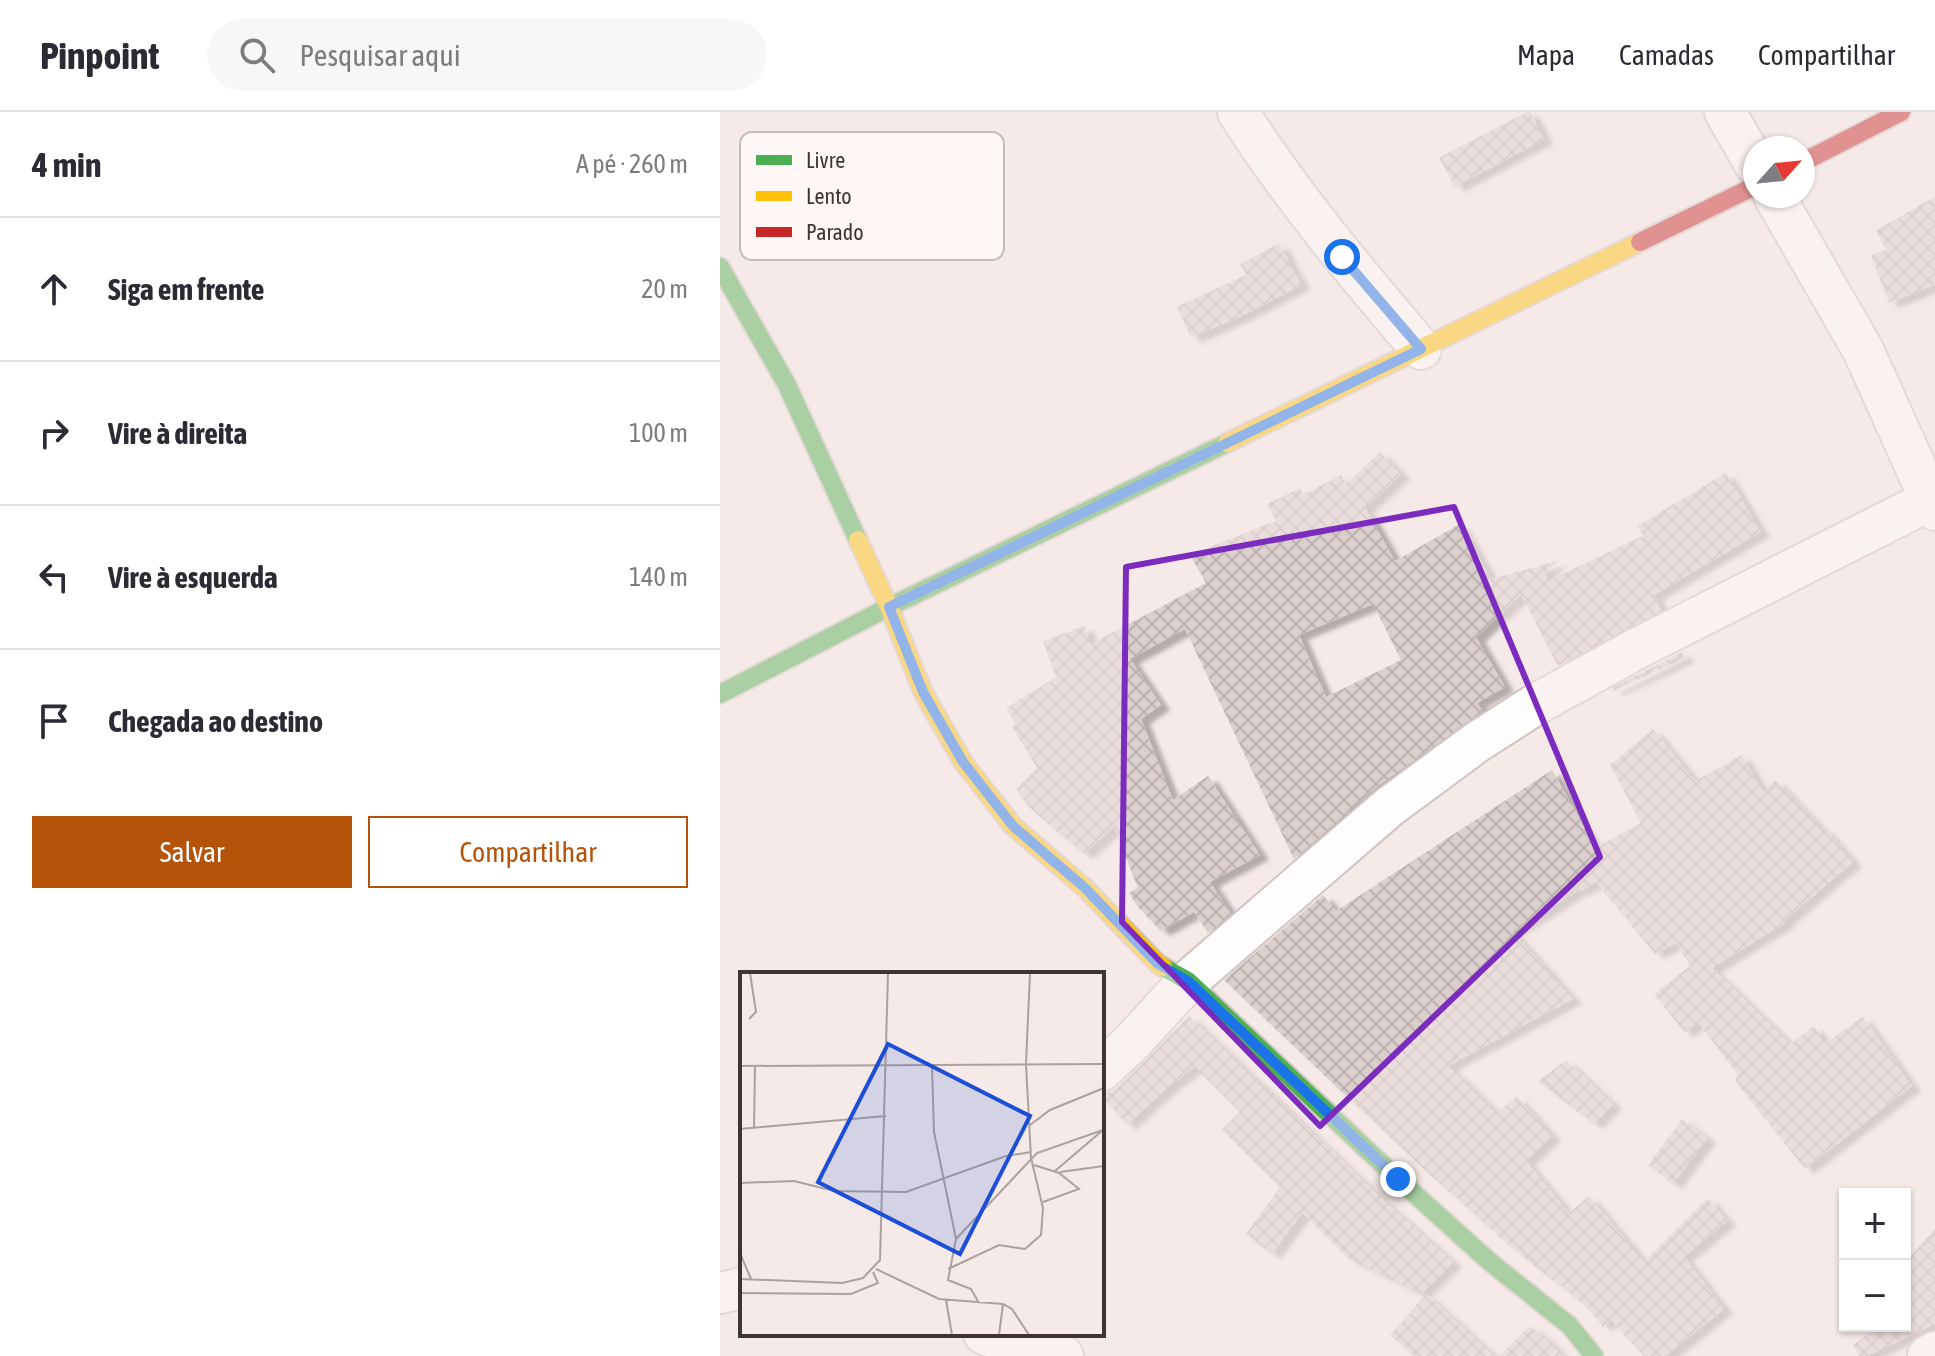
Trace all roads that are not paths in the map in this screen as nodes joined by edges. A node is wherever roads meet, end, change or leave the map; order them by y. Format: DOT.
graph roads {
  1 [pos="1238,112"];
  2 [pos="1725,112"];
  3 [pos="1901,112"];
  4 [pos="1743,143"];
  5 [pos="1815,156"];
  6 [pos="1743,192"];
  7 [pos="1781,208"];
  8 [pos="720,267"];
  9 [pos="1421,349"];
  10 [pos="1933,505"];
  11 [pos="889,607"];
  12 [pos="720,694"];
  13 [pos="1188,981"];
  14 [pos="1104,1068"];
  15 [pos="740,1288"];
  16 [pos="720,1293"];
  17 [pos="989,1336"];
  18 [pos="1935,1352"];
  19 [pos="1063,1356"];
  20 [pos="1594,1356"];
  21 [pos="1928,1356"];
  1 -- 9 [label="street"];
  2 -- 4 [label="street"];
  3 -- 5 [label="street"];
  6 -- 9 [label="street"];
  7 -- 10 [label="street"];
  8 -- 11 [label="street"];
  9 -- 11 [label="street"];
  10 -- 13 [label="street"];
  11 -- 12 [label="street"];
  11 -- 13 [label="street"];
  13 -- 14 [label="street"];
  13 -- 20 [label="street"];
  15 -- 16 [label="street"];
  17 -- 19 [label="street"];
  18 -- 21 [label="street"];
}
